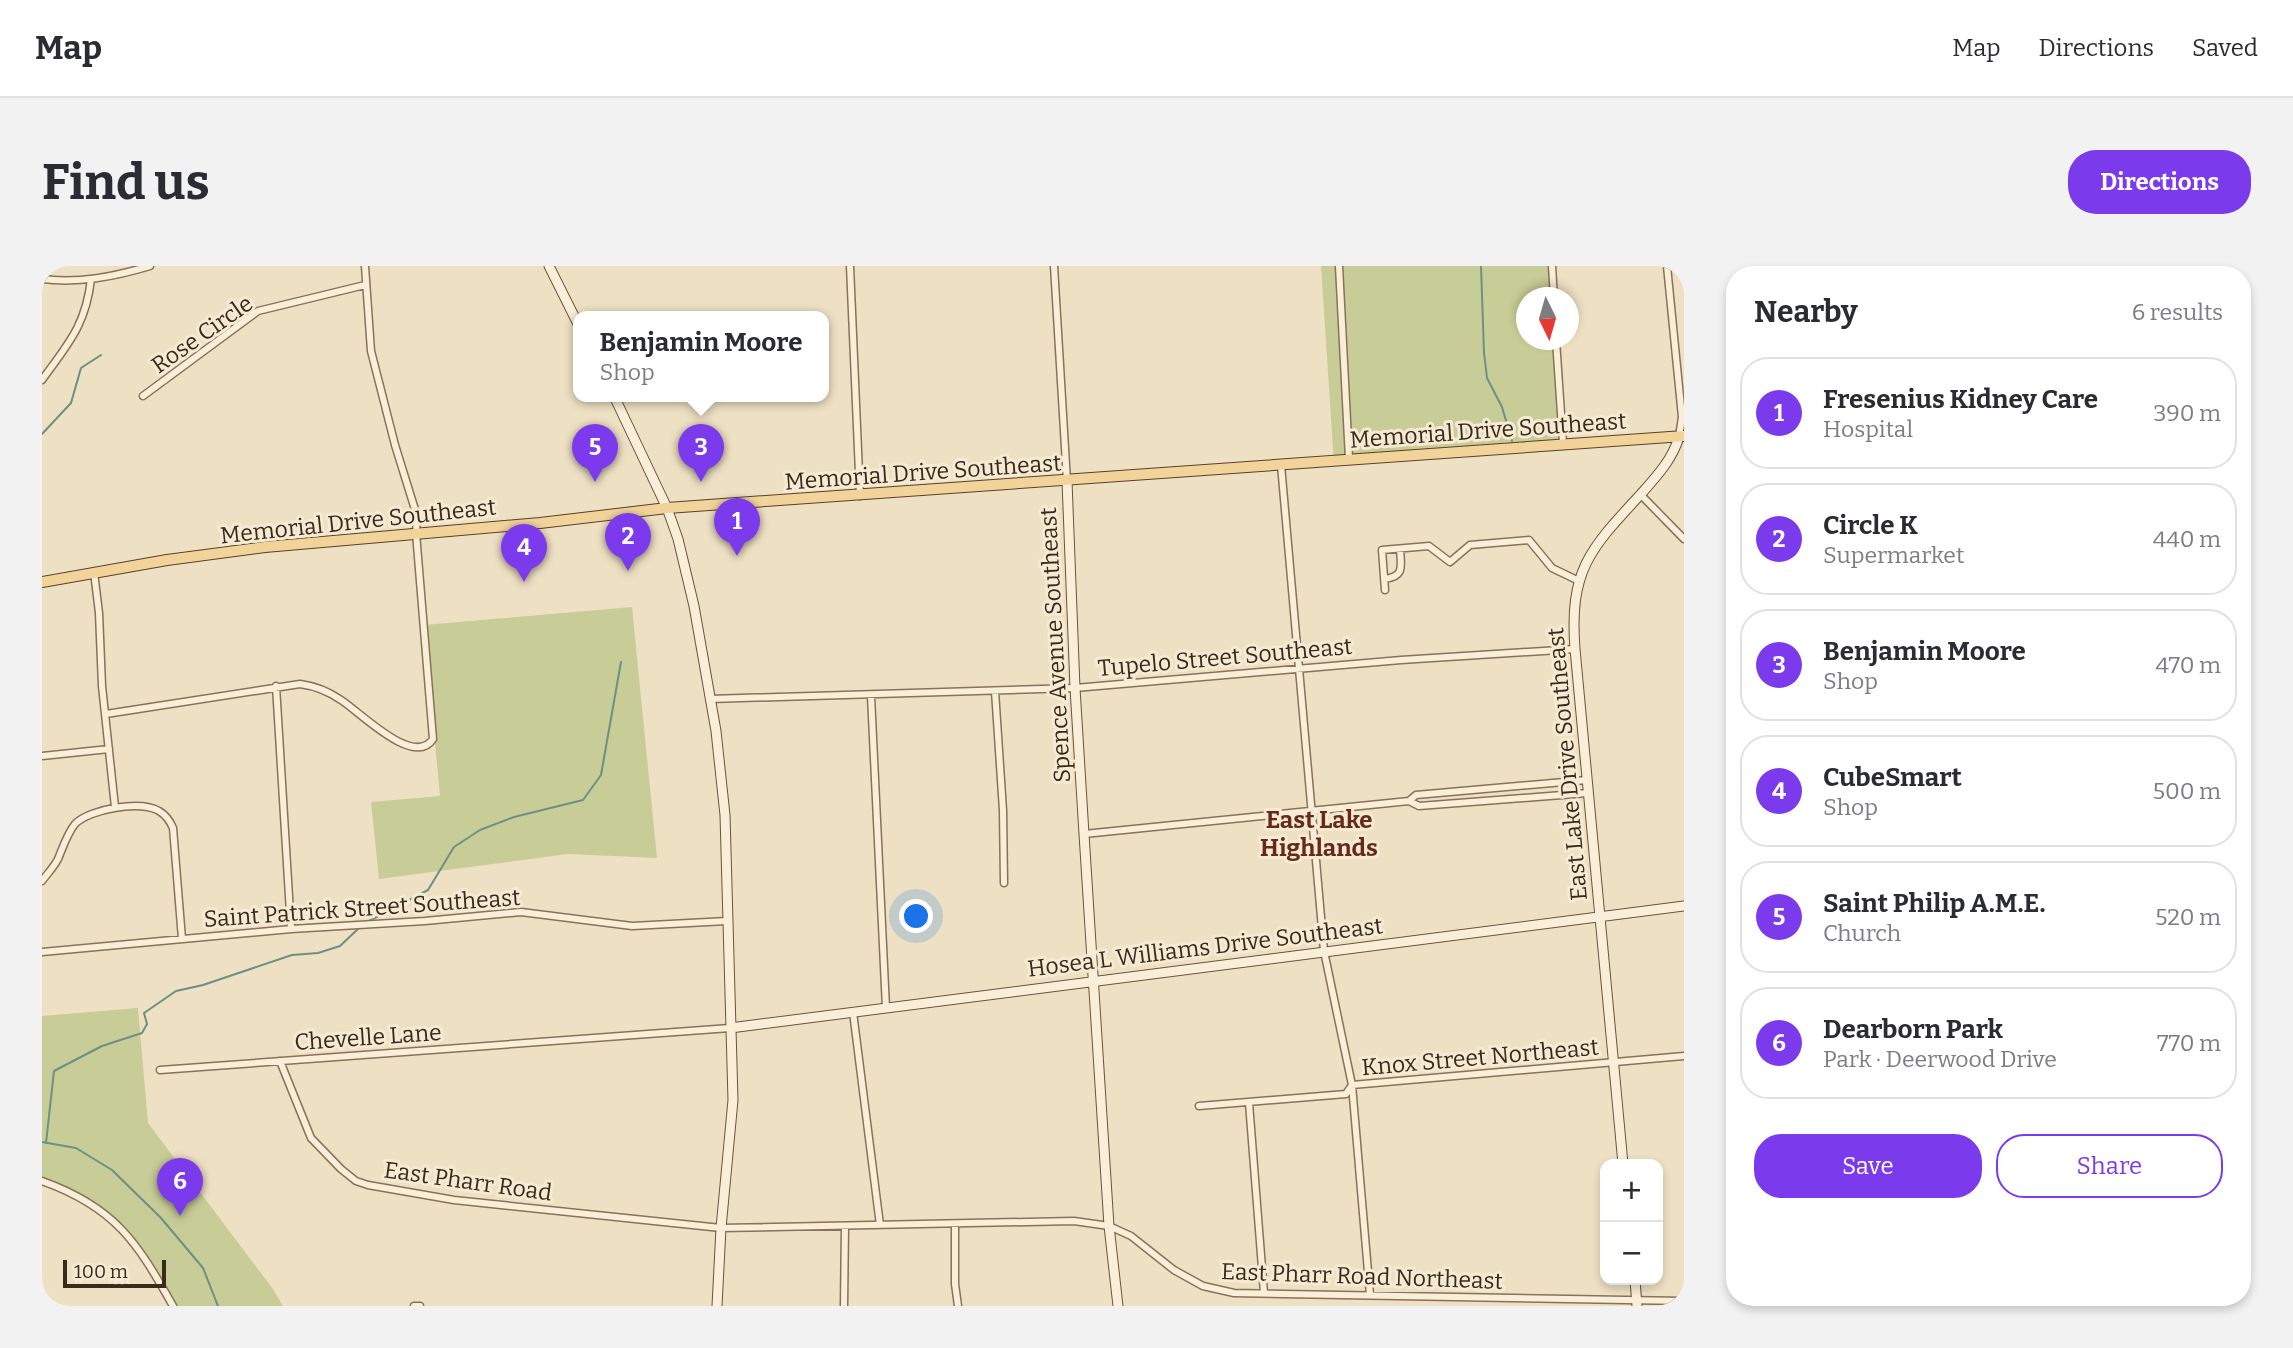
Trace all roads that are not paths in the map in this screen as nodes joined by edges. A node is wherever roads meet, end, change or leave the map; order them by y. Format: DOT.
graph roads {
  1 [pos="150,266"];
  2 [pos="365,266"];
  3 [pos="549,266"];
  4 [pos="850,266"];
  5 [pos="1054,266"];
  6 [pos="1339,266"];
  7 [pos="1552,266"];
  8 [pos="1667,266"];
  9 [pos="42,279"];
  10 [pos="91,279"];
  11 [pos="366,285"];
  12 [pos="1553,287"];
  13 [pos="573,312"];
  14 [pos="1557,350"];
  15 [pos="42,380"];
  16 [pos="143,396"];
  17 [pos="617,402"];
  18 [pos="1682,437"];
  19 [pos="1563,443"];
  20 [pos="1349,459"];
  21 [pos="1281,465"];
  22 [pos="1067,481"];
  23 [pos="1640,494"];
  24 [pos="860,496"];
  25 [pos="667,508"];
  26 [pos="416,533"];
  27 [pos="1684,539"];
  28 [pos="1400,549"];
  29 [pos="94,572"];
  30 [pos="1384,579"];
  31 [pos="1579,581"];
  32 [pos="42,582"];
  33 [pos="1385,590"];
  34 [pos="1575,649"];
  35 [pos="1300,668"];
  36 [pos="276,686"];
  37 [pos="1075,688"];
  38 [pos="995,691"];
  39 [pos="871,696"];
  40 [pos="710,699"];
  41 [pos="106,714"];
  42 [pos="109,750"];
  43 [pos="42,756"];
  44 [pos="1587,780"];
  45 [pos="1588,793"];
  46 [pos="1409,802"];
  47 [pos="115,807"];
  48 [pos="1312,812"];
  49 [pos="1084,834"];
  50 [pos="42,881"];
  51 [pos="1004,883"];
  52 [pos="1684,906"];
  53 [pos="1600,916"];
  54 [pos="727,921"];
  55 [pos="291,929"];
  56 [pos="182,939"];
  57 [pos="1324,951"];
  58 [pos="42,952"];
  59 [pos="1095,981"];
  60 [pos="886,1008"];
  61 [pos="853,1012"];
  62 [pos="730,1028"];
  63 [pos="1684,1056"];
  64 [pos="280,1061"];
  65 [pos="1613,1063"];
  66 [pos="160,1070"];
  67 [pos="1352,1085"];
  68 [pos="1249,1103"];
  69 [pos="1199,1106"];
  70 [pos="1623,1159"];
  71 [pos="42,1181"];
  72 [pos="880,1225"];
  73 [pos="955,1225"];
  74 [pos="845,1226"];
  75 [pos="1109,1226"];
  76 [pos="721,1228"];
  77 [pos="1635,1285"];
  78 [pos="1264,1293"];
  79 [pos="1370,1295"];
  80 [pos="1392,1295"];
  81 [pos="1684,1301"];
  82 [pos="1531,1302"];
  83 [pos="1637,1303"];
  84 [pos="173,1306"];
  85 [pos="414,1306"];
  86 [pos="420,1306"];
  87 [pos="717,1306"];
  88 [pos="844,1306"];
  89 [pos="958,1306"];
  90 [pos="1118,1306"];
  91 [pos="1393,1306"];
  1 -- 10 [label="street"];
  2 -- 11 [label="street"];
  3 -- 13 [label="street"];
  4 -- 24 [label="street"];
  5 -- 22 [label="street, Spence Avenue Southeast"];
  6 -- 20 [label="street"];
  7 -- 12 [label="street"];
  8 -- 18 [label="street, East Lake Drive Southeast"];
  9 -- 10 [label="street"];
  10 -- 15 [label="street"];
  11 -- 16 [label="street, Rose Circle"];
  11 -- 26 [label="street"];
  14 -- 19 [label="street"];
  17 -- 25 [label="street"];
  18 -- 19 [label="main road, Memorial Drive Southeast"];
  18 -- 23 [label="street, East Lake Drive Southeast"];
  19 -- 20 [label="main road, Memorial Drive Southeast"];
  20 -- 21 [label="main road, Memorial Drive Southeast"];
  21 -- 22 [label="main road, Memorial Drive Southeast"];
  21 -- 35 [label="street"];
  22 -- 24 [label="main road, Memorial Drive Southeast"];
  22 -- 37 [label="street, Spence Avenue Southeast"];
  23 -- 27 [label="street"];
  23 -- 31 [label="street, East Lake Drive Southeast"];
  24 -- 25 [label="main road, Memorial Drive Southeast"];
  25 -- 26 [label="main road, Memorial Drive Southeast"];
  25 -- 40 [label="street"];
  26 -- 29 [label="main road, Memorial Drive Southeast"];
  26 -- 36 [label="street"];
  28 -- 30 [label="street"];
  28 -- 30 [label="street"];
  28 -- 31 [label="street"];
  29 -- 32 [label="main road, Memorial Drive Southeast"];
  29 -- 41 [label="street"];
  30 -- 33 [label="street"];
  31 -- 34 [label="street, East Lake Drive Southeast"];
  34 -- 35 [label="street, Tupelo Street Southeast"];
  34 -- 44 [label="street, East Lake Drive Southeast"];
  35 -- 37 [label="street, Tupelo Street Southeast"];
  35 -- 48 [label="street"];
  36 -- 41 [label="street"];
  36 -- 55 [label="street"];
  37 -- 38 [label="street, Tupelo Street Southeast"];
  37 -- 49 [label="street, Spence Avenue Southeast"];
  38 -- 39 [label="street, Tupelo Street Southeast"];
  38 -- 51 [label="street"];
  39 -- 40 [label="street, Tupelo Street Southeast"];
  39 -- 60 [label="street"];
  40 -- 54 [label="street"];
  41 -- 42 [label="street"];
  42 -- 43 [label="street"];
  42 -- 47 [label="street"];
  44 -- 45 [label="street, East Lake Drive Southeast"];
  44 -- 46 [label="street"];
  45 -- 46 [label="street"];
  45 -- 53 [label="street, East Lake Drive Southeast"];
  46 -- 48 [label="street"];
  47 -- 50 [label="street"];
  47 -- 56 [label="street"];
  48 -- 49 [label="street"];
  48 -- 57 [label="street"];
  49 -- 59 [label="street, Spence Avenue Southeast"];
  52 -- 53 [label="street, Hosea L Williams Drive Southeast"];
  53 -- 57 [label="street, Hosea L Williams Drive Southeast"];
  53 -- 65 [label="street, East Lake Drive Southeast"];
  54 -- 55 [label="street, Saint Patrick Street Southeast"];
  54 -- 62 [label="street"];
  55 -- 56 [label="street, Saint Patrick Street Southeast"];
  56 -- 58 [label="street, Saint Patrick Street Southeast"];
  57 -- 59 [label="street, Hosea L Williams Drive Southeast"];
  57 -- 67 [label="street"];
  59 -- 60 [label="street, Hosea L Williams Drive Southeast"];
  59 -- 75 [label="street, Spence Avenue Southeast"];
  60 -- 61 [label="street, Hosea L Williams Drive Southeast"];
  61 -- 62 [label="street, Hosea L Williams Drive Southeast"];
  61 -- 72 [label="street"];
  62 -- 64 [label="street, Chevelle Lane"];
  62 -- 76 [label="street"];
  63 -- 65 [label="street, Knox Street Northeast"];
  64 -- 66 [label="street, Chevelle Lane"];
  64 -- 76 [label="street, East Pharr Road"];
  65 -- 67 [label="street, Knox Street Northeast"];
  65 -- 70 [label="street, East Lake Drive Southeast"];
  67 -- 68 [label="street, Knox Street Northeast"];
  67 -- 79 [label="street"];
  68 -- 69 [label="street, Knox Street Northeast"];
  68 -- 78 [label="street"];
  71 -- 84 [label="street"];
  72 -- 73 [label="street, East Pharr Road Northeast"];
  72 -- 74 [label="street, East Pharr Road Northeast"];
  73 -- 75 [label="street, East Pharr Road Northeast"];
  73 -- 89 [label="street"];
  74 -- 76 [label="street, East Pharr Road Northeast"];
  74 -- 88 [label="street"];
  75 -- 78 [label="street, East Pharr Road Northeast"];
  75 -- 90 [label="street, Spence Avenue Southeast"];
  76 -- 87 [label="street"];
  77 -- 83 [label="street"];
  78 -- 79 [label="street, East Pharr Road Northeast"];
  79 -- 80 [label="street, East Pharr Road Northeast"];
  80 -- 82 [label="street, East Pharr Road Northeast"];
  80 -- 91 [label="street"];
  81 -- 83 [label="street, East Pharr Road Northeast"];
  82 -- 83 [label="street, East Pharr Road Northeast"];
  85 -- 86 [label="street"];
}
